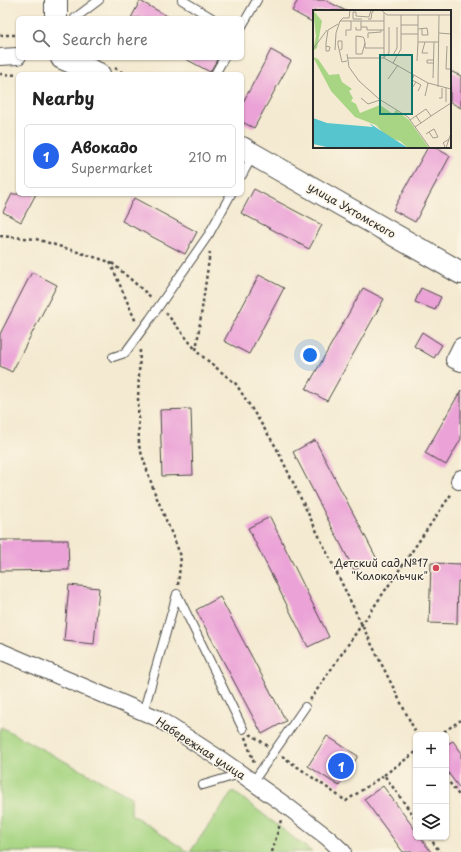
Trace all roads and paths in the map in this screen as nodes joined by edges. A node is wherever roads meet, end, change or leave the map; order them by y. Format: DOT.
graph roads {
  1 [pos="56,0"];
  2 [pos="98,0"];
  3 [pos="257,0"];
  4 [pos="185,1"];
  5 [pos="56,16"];
  6 [pos="78,16"];
  7 [pos="209,16"];
  8 [pos="244,23"];
  9 [pos="0,35"];
  10 [pos="16,35"];
  11 [pos="16,56"];
  12 [pos="0,57"];
  13 [pos="67,60"];
  14 [pos="223,60"];
  15 [pos="94,72"];
  16 [pos="216,72"];
  17 [pos="0,74"];
  18 [pos="16,75"];
  19 [pos="248,151"];
  20 [pos="244,167"];
  21 [pos="230,196"];
  22 [pos="214,225"];
  23 [pos="0,236"];
  24 [pos="461,273"];
  25 [pos="140,331"];
  26 [pos="461,346"];
  27 [pos="113,357"];
  28 [pos="461,364"];
  29 [pos="459,485"];
  30 [pos="177,594"];
  31 [pos="362,625"];
  32 [pos="0,652"];
  33 [pos="305,707"];
  34 [pos="143,712"];
  35 [pos="461,720"];
  36 [pos="243,729"];
  37 [pos="416,732"];
  38 [pos="443,732"];
  39 [pos="275,751"];
  40 [pos="413,754"];
  41 [pos="384,775"];
  42 [pos="251,778"];
  43 [pos="449,782"];
  44 [pos="203,785"];
  45 [pos="461,798"];
  46 [pos="288,807"];
  47 [pos="413,815"];
  48 [pos="431,840"];
  49 [pos="272,852"];
  50 [pos="343,852"];
  51 [pos="440,852"];
  1 -- 5 [label="street"];
  2 -- 6 [label="lane"];
  3 -- 8 [label="lane"];
  4 -- 7 [label="lane"];
  9 -- 10 [label="path"];
  11 -- 12 [label="street"];
  13 -- 15 [label="street"];
  14 -- 16 [label="lane"];
  17 -- 18 [label="path"];
  19 -- 20 [label="lane"];
  19 -- 24 [label="street, улица Ухтомского"];
  21 -- 22 [label="lane"];
  22 -- 25 [label="lane"];
  22 -- 31 [label="path"];
  23 -- 25 [label="path"];
  25 -- 27 [label="lane"];
  25 -- 30 [label="path"];
  26 -- 28 [label="street"];
  29 -- 31 [label="path"];
  30 -- 34 [label="lane"];
  30 -- 36 [label="lane"];
  31 -- 33 [label="path"];
  31 -- 37 [label="path"];
  32 -- 34 [label="street, Набережная улица"];
  33 -- 39 [label="lane"];
  34 -- 42 [label="street, Набережная улица"];
  35 -- 38 [label="path"];
  36 -- 39 [label="path"];
  36 -- 42 [label="path"];
  39 -- 41 [label="path"];
  39 -- 42 [label="lane"];
  40 -- 41 [label="path"];
  41 -- 47 [label="path"];
  42 -- 44 [label="lane"];
  42 -- 46 [label="street, Набережная улица"];
  43 -- 45 [label="path"];
  46 -- 49 [label="path"];
  46 -- 50 [label="street, Набережная улица"];
  48 -- 51 [label="path"];
}
